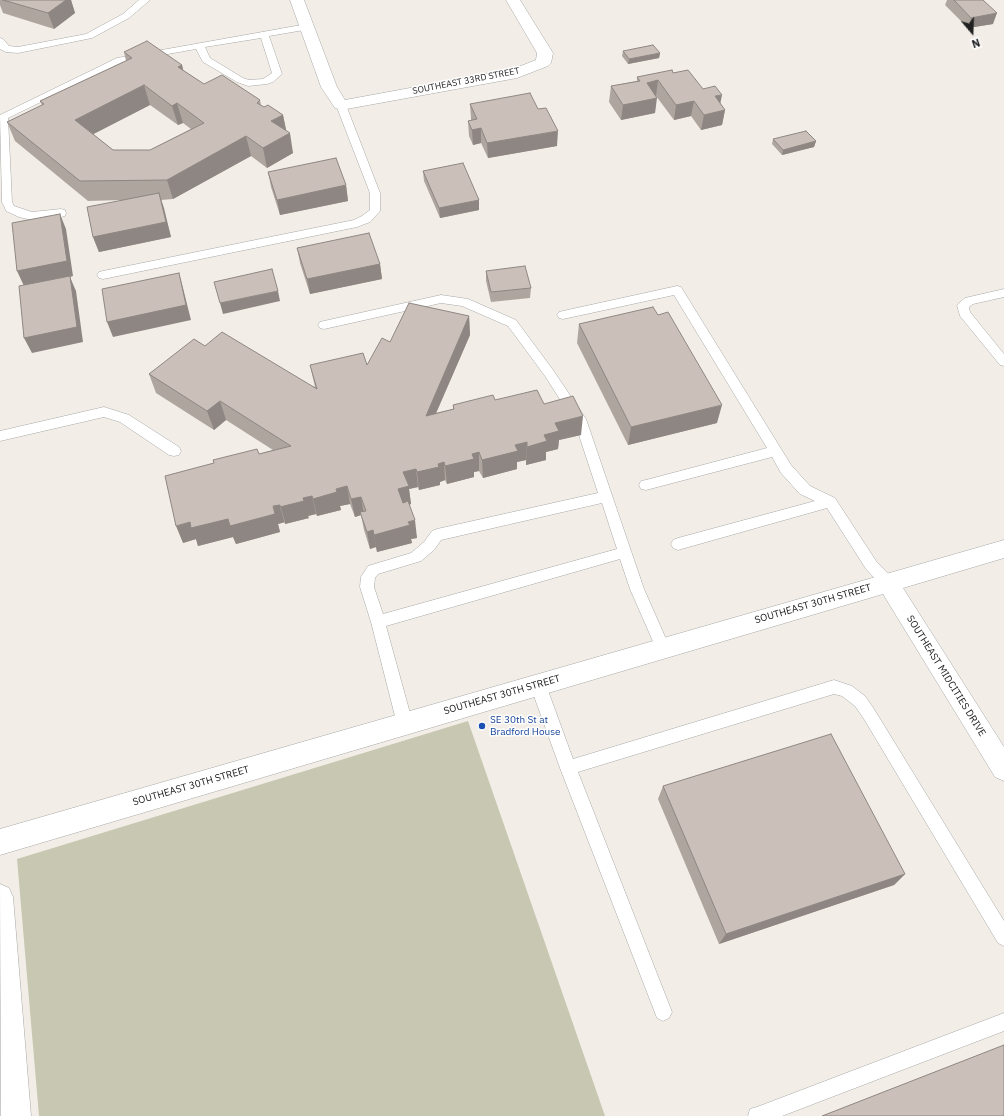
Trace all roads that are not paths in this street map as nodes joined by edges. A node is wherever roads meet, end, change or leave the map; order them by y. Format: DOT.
graph roads {
  1 [pos="145,0"];
  2 [pos="297,0"];
  3 [pos="512,0"];
  4 [pos="307,27"];
  5 [pos="264,34"];
  6 [pos="0,41"];
  7 [pos="199,45"];
  8 [pos="341,105"];
  9 [pos="61,213"];
  10 [pos="103,275"];
  11 [pos="1004,293"];
  12 [pos="563,315"];
  13 [pos="324,325"];
  14 [pos="1004,362"];
  15 [pos="0,436"];
  16 [pos="174,451"];
  17 [pos="775,451"];
  18 [pos="646,485"];
  19 [pos="606,497"];
  20 [pos="830,502"];
  21 [pos="678,544"];
  22 [pos="1004,549"];
  23 [pos="625,552"];
  24 [pos="888,582"];
  25 [pos="378,622"];
  26 [pos="663,648"];
  27 [pos="538,685"];
  28 [pos="404,724"];
  29 [pos="568,768"];
  30 [pos="1004,769"];
  31 [pos="0,842"];
  32 [pos="0,897"];
  33 [pos="1004,938"];
  34 [pos="664,1012"];
  35 [pos="1004,1022"];
  36 [pos="16,1116"];
  37 [pos="756,1116"];
  1 -- 6 [label="lane"];
  2 -- 4 [label="street"];
  3 -- 8 [label="street, SOUTHEAST 33RD STREET"];
  4 -- 5 [label="lane"];
  4 -- 8 [label="street"];
  5 -- 7 [label="lane"];
  5 -- 7 [label="lane"];
  7 -- 9 [label="lane"];
  8 -- 10 [label="lane"];
  11 -- 14 [label="lane"];
  12 -- 17 [label="lane"];
  13 -- 19 [label="lane"];
  15 -- 16 [label="lane"];
  17 -- 18 [label="lane"];
  17 -- 20 [label="lane"];
  19 -- 23 [label="lane"];
  19 -- 25 [label="lane"];
  20 -- 21 [label="lane"];
  20 -- 24 [label="lane"];
  22 -- 24 [label="street, SOUTHEAST 30TH STREET"];
  23 -- 25 [label="lane"];
  23 -- 26 [label="lane"];
  24 -- 26 [label="street, SOUTHEAST 30TH STREET"];
  24 -- 30 [label="street, SOUTHEAST MIDCITIES DRIVE"];
  25 -- 28 [label="lane"];
  26 -- 27 [label="street, SOUTHEAST 30TH STREET"];
  27 -- 28 [label="street, SOUTHEAST 30TH STREET"];
  27 -- 29 [label="lane"];
  28 -- 31 [label="street, SOUTHEAST 30TH STREET"];
  29 -- 33 [label="lane"];
  29 -- 34 [label="lane"];
  32 -- 36 [label="street"];
  35 -- 37 [label="lane"];
}
